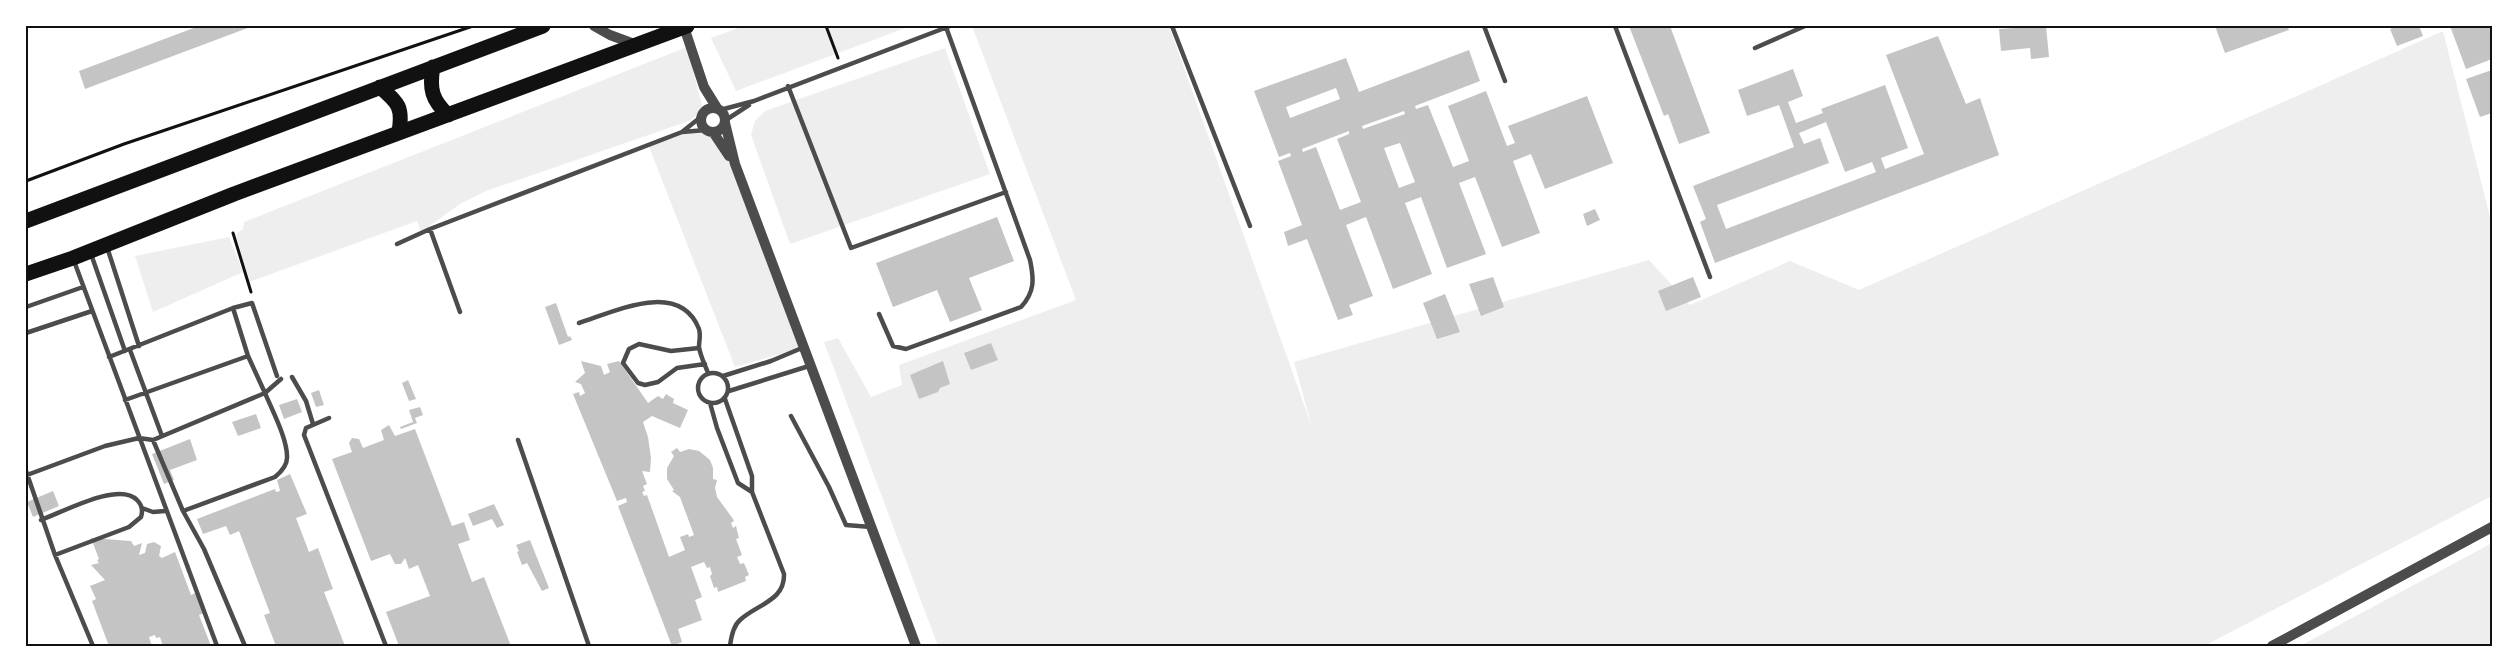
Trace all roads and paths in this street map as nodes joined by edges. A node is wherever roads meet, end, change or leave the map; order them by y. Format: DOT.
graph roads {
  1 [pos="473,26"];
  2 [pos="543,26"];
  3 [pos="594,26"];
  4 [pos="686,26"];
  5 [pos="826,26"];
  6 [pos="948,26"];
  7 [pos="1172,26"];
  8 [pos="1484,26"];
  9 [pos="1615,26"];
  10 [pos="1805,26"];
  11 [pos="637,45"];
  12 [pos="1755,48"];
  13 [pos="842,66"];
  14 [pos="433,67"];
  15 [pos="1505,81"];
  16 [pos="788,86"];
  17 [pos="381,87"];
  18 [pos="754,101"];
  19 [pos="448,115"];
  20 [pos="716,115"];
  21 [pos="710,131"];
  22 [pos="399,132"];
  23 [pos="682,132"];
  24 [pos="735,164"];
  25 [pos="26,181"];
  26 [pos="1006,192"];
  27 [pos="26,221"];
  28 [pos="1250,226"];
  29 [pos="430,229"];
  30 [pos="233,233"];
  31 [pos="106,244"];
  32 [pos="397,244"];
  33 [pos="90,251"];
  34 [pos="73,258"];
  35 [pos="26,274"];
  36 [pos="1710,277"];
  37 [pos="83,287"];
  38 [pos="253,299"];
  39 [pos="26,307"];
  40 [pos="233,308"];
  41 [pos="92,311"];
  42 [pos="460,312"];
  43 [pos="879,314"];
  44 [pos="579,323"];
  45 [pos="26,333"];
  46 [pos="139,346"];
  47 [pos="699,348"];
  48 [pos="802,348"];
  49 [pos="127,350"];
  50 [pos="248,356"];
  51 [pos="109,357"];
  52 [pos="705,364"];
  53 [pos="809,366"];
  54 [pos="708,373"];
  55 [pos="723,376"];
  56 [pos="292,377"];
  57 [pos="729,391"];
  58 [pos="145,392"];
  59 [pos="265,393"];
  60 [pos="724,399"];
  61 [pos="125,400"];
  62 [pos="710,403"];
  63 [pos="792,416"];
  64 [pos="329,418"];
  65 [pos="313,424"];
  66 [pos="162,436"];
  67 [pos="139,438"];
  68 [pos="153,440"];
  69 [pos="518,440"];
  70 [pos="26,473"];
  71 [pos="752,492"];
  72 [pos="142,508"];
  73 [pos="165,511"];
  74 [pos="183,511"];
  75 [pos="41,520"];
  76 [pos="871,527"];
  77 [pos="2493,527"];
  78 [pos="54,555"];
  79 [pos="93,646"];
  80 [pos="217,646"];
  81 [pos="244,646"];
  82 [pos="386,646"];
  83 [pos="589,646"];
  84 [pos="730,646"];
  85 [pos="916,646"];
  86 [pos="2272,646"];
  1 -- 25 [label="path"];
  2 -- 14 [label="main road"];
  3 -- 11 [label="street"];
  4 -- 11 [label="main road"];
  4 -- 20 [label="street"];
  5 -- 13 [label="path"];
  6 -- 13 [label="lane"];
  6 -- 26 [label="lane"];
  7 -- 28 [label="lane"];
  8 -- 15 [label="lane"];
  9 -- 36 [label="lane"];
  10 -- 12 [label="lane"];
  11 -- 19 [label="main road"];
  13 -- 16 [label="lane"];
  14 -- 17 [label="main road"];
  14 -- 19 [label="main road"];
  16 -- 18 [label="lane"];
  16 -- 26 [label="lane"];
  17 -- 22 [label="main road"];
  17 -- 27 [label="main road"];
  18 -- 20 [label="lane"];
  18 -- 20 [label="lane"];
  19 -- 22 [label="main road"];
  20 -- 21 [label="street"];
  20 -- 21 [label="street"];
  20 -- 23 [label="lane"];
  20 -- 24 [label="street"];
  21 -- 23 [label="lane"];
  21 -- 24 [label="street"];
  22 -- 31 [label="main road"];
  23 -- 29 [label="lane"];
  24 -- 48 [label="street"];
  26 -- 43 [label="lane"];
  29 -- 32 [label="lane"];
  29 -- 42 [label="lane"];
  30 -- 38 [label="path"];
  31 -- 33 [label="main road"];
  31 -- 46 [label="lane"];
  33 -- 34 [label="main road"];
  33 -- 49 [label="lane"];
  34 -- 35 [label="main road"];
  34 -- 37 [label="lane"];
  37 -- 39 [label="lane"];
  37 -- 41 [label="lane"];
  40 -- 46 [label="lane"];
  40 -- 50 [label="lane"];
  40 -- 59 [label="lane"];
  41 -- 45 [label="lane"];
  41 -- 51 [label="lane"];
  44 -- 47 [label="lane"];
  46 -- 49 [label="lane"];
  47 -- 52 [label="lane"];
  47 -- 52 [label="lane"];
  48 -- 53 [label="street"];
  48 -- 55 [label="lane"];
  49 -- 51 [label="lane"];
  49 -- 58 [label="lane"];
  50 -- 58 [label="lane"];
  50 -- 59 [label="lane"];
  51 -- 61 [label="lane"];
  52 -- 54 [label="lane"];
  53 -- 57 [label="lane"];
  53 -- 76 [label="street"];
  54 -- 55 [label="lane"];
  54 -- 62 [label="lane"];
  55 -- 57 [label="lane"];
  56 -- 65 [label="lane"];
  57 -- 60 [label="lane"];
  58 -- 61 [label="lane"];
  58 -- 66 [label="lane"];
  59 -- 66 [label="lane"];
  59 -- 74 [label="lane"];
  60 -- 62 [label="lane"];
  60 -- 71 [label="lane"];
  61 -- 67 [label="lane"];
  62 -- 71 [label="lane"];
  63 -- 76 [label="lane"];
  64 -- 65 [label="lane"];
  65 -- 82 [label="lane"];
  66 -- 68 [label="lane"];
  67 -- 68 [label="lane"];
  67 -- 70 [label="lane"];
  67 -- 73 [label="lane"];
  68 -- 74 [label="lane"];
  69 -- 83 [label="lane"];
  70 -- 75 [label="lane"];
  71 -- 84 [label="lane"];
  72 -- 73 [label="lane"];
  72 -- 75 [label="lane"];
  72 -- 78 [label="lane"];
  73 -- 80 [label="lane"];
  74 -- 81 [label="lane"];
  75 -- 78 [label="lane"];
  76 -- 85 [label="street"];
  77 -- 86 [label="street"];
  78 -- 79 [label="lane"];
}
